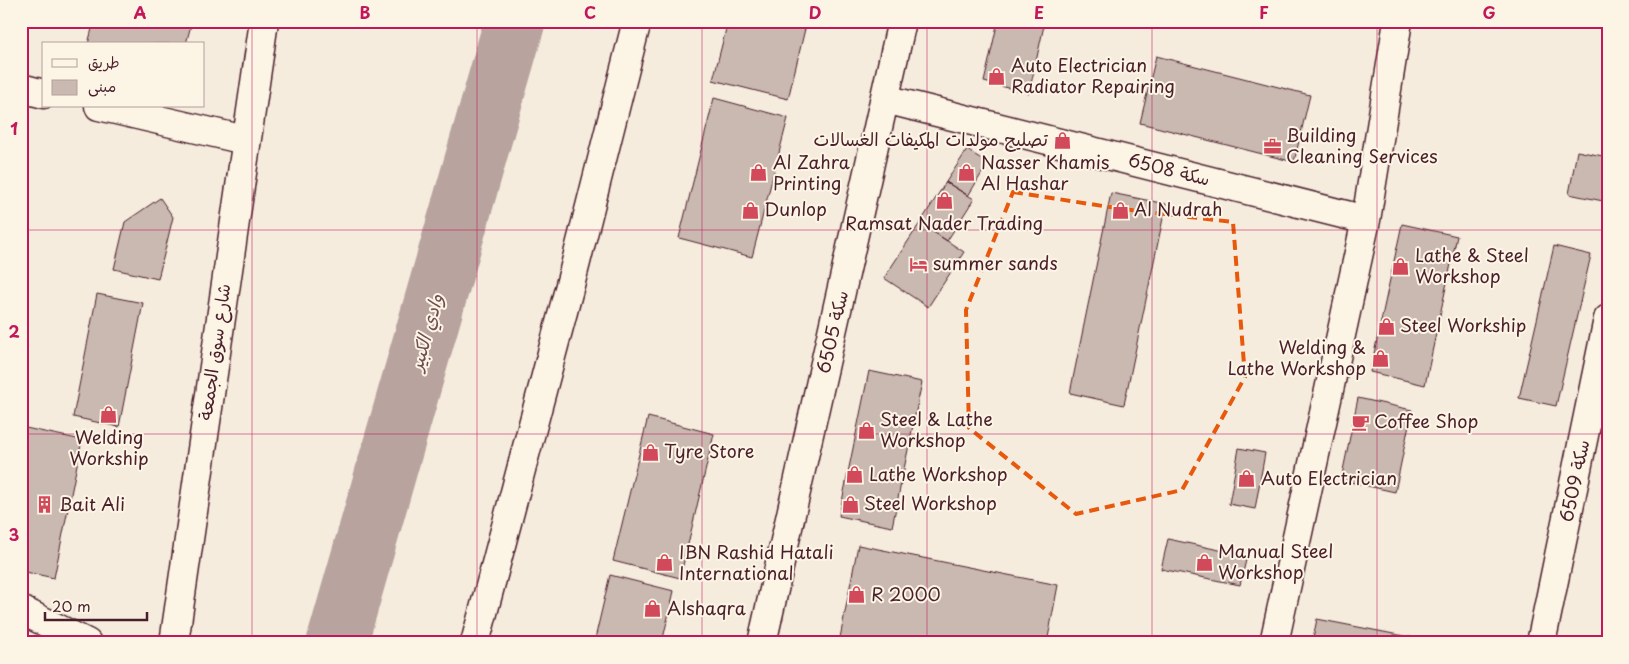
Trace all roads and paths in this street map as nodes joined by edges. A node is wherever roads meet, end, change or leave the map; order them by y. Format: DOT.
graph roads {
  1 [pos="264,21"];
  2 [pos="275,21"];
  3 [pos="637,21"];
  4 [pos="902,21"];
  5 [pos="1398,21"];
  6 [pos="258,62"];
  7 [pos="21,88"];
  8 [pos="42,93"];
  9 [pos="885,99"];
  10 [pos="108,108"];
  11 [pos="245,140"];
  12 [pos="1366,220"];
  13 [pos="1608,320"];
  14 [pos="21,610"];
  15 [pos="86,643"];
  16 [pos="174,643"];
  17 [pos="475,643"];
  18 [pos="762,643"];
  19 [pos="1274,643"];
  20 [pos="1541,643"];
  1 -- 6 [label="street, شارع سوق الجمعة"];
  2 -- 6 [label="street, شارع سوق الجمعة"];
  3 -- 17 [label="street"];
  4 -- 9 [label="street, سكة 6505"];
  5 -- 12 [label="street"];
  6 -- 11 [label="street, شارع سوق الجمعة"];
  7 -- 8 [label="street"];
  9 -- 12 [label="street, سكة 6508"];
  9 -- 18 [label="street, سكة 6505"];
  10 -- 11 [label="street"];
  11 -- 16 [label="street, شارع سوق الجمعة"];
  12 -- 19 [label="street"];
  13 -- 20 [label="street, سكة 6509"];
  14 -- 15 [label="street"];
}
